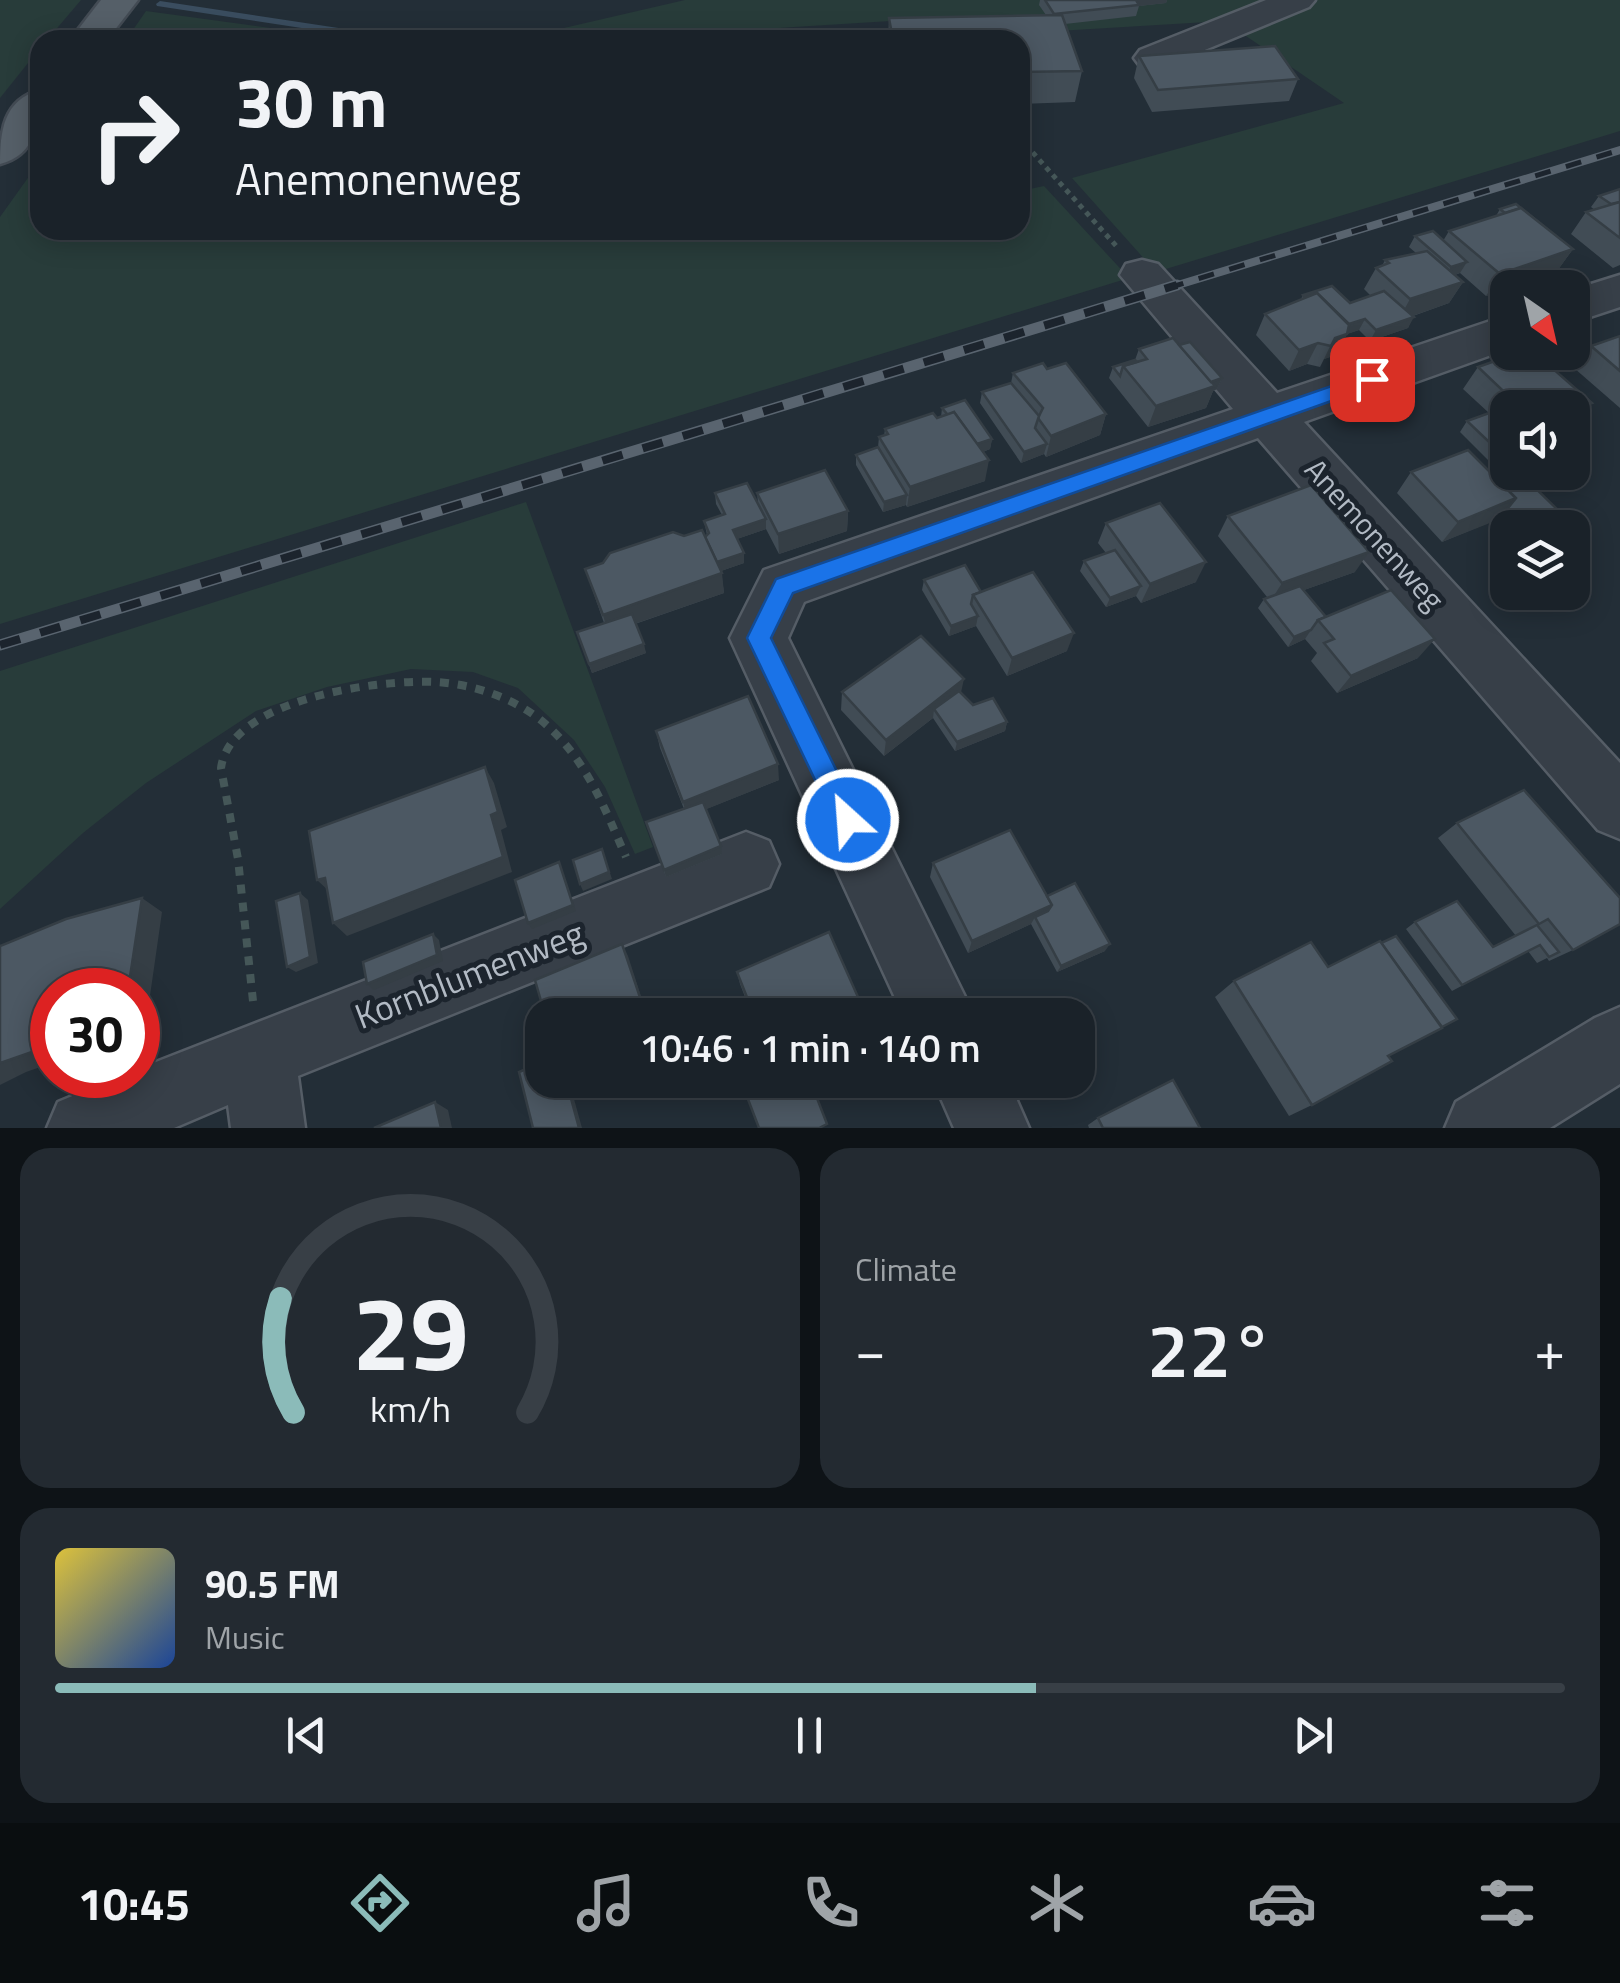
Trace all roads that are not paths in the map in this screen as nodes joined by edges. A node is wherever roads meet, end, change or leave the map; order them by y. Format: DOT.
graph roads {
  1 [pos="120,0"];
  2 [pos="1297,0"];
  3 [pos="96,30"];
  4 [pos="1154,58"];
  5 [pos="30,114"];
  6 [pos="0,152"];
  7 [pos="1142,275"];
  8 [pos="1620,290"];
  9 [pos="1590,301"];
  10 [pos="1490,337"];
  11 [pos="1270,416"];
  12 [pos="1620,809"];
  13 [pos="746,864"];
  14 [pos="931,998"];
  15 [pos="1620,1043"];
  16 [pos="259,1056"];
  17 [pos="978,1098"];
  18 [pos="84,1128"];
  19 [pos="268,1128"];
  20 [pos="992,1128"];
  21 [pos="1482,1128"];
  1 -- 3 [label="main road"];
  2 -- 4 [label="street"];
  5 -- 6 [label="main road"];
  7 -- 11 [label="street, Anemonenweg"];
  8 -- 9 [label="street"];
  10 -- 11 [label="street"];
  11 -- 12 [label="street, Anemonenweg"];
  11 -- 14 [label="street"];
  13 -- 16 [label="street, Kornblumenweg"];
  15 -- 21 [label="street"];
  16 -- 18 [label="street, Kornblumenweg"];
  16 -- 19 [label="street"];
  17 -- 20 [label="street"];
}
